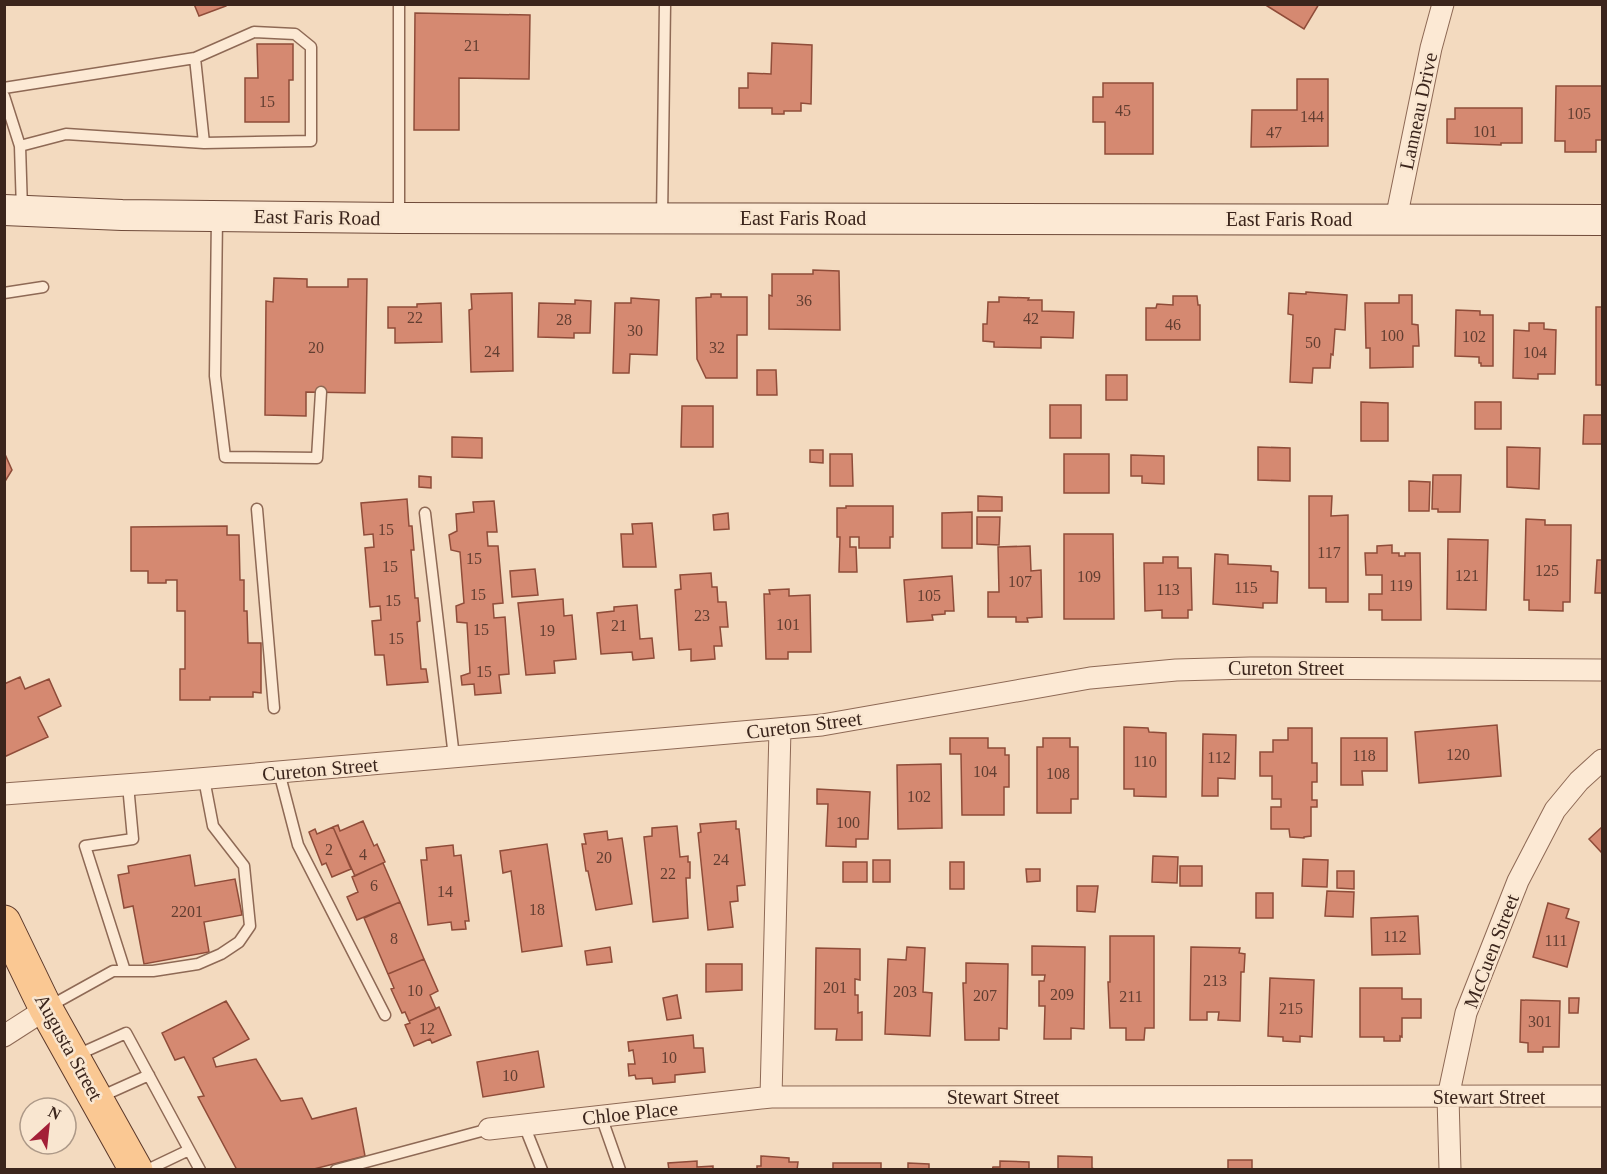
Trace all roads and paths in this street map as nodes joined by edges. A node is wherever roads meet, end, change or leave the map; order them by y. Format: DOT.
graph roads {
  1 [pos="399,4"];
  2 [pos="665,4"];
  3 [pos="1443,4"];
  4 [pos="195,58"];
  5 [pos="4,88"];
  6 [pos="4,96"];
  7 [pos="204,143"];
  8 [pos="20,146"];
  9 [pos="14,210"];
  10 [pos="217,215"];
  11 [pos="399,218"];
  12 [pos="662,218"];
  13 [pos="1396,219"];
  14 [pos="1602,220"];
  15 [pos="43,287"];
  16 [pos="4,293"];
  17 [pos="321,392"];
  18 [pos="257,509"];
  19 [pos="425,513"];
  20 [pos="1602,670"];
  21 [pos="274,708"];
  22 [pos="780,729"];
  23 [pos="453,757"];
  24 [pos="1602,760"];
  25 [pos="279,772"];
  26 [pos="204,779"];
  27 [pos="128,785"];
  28 [pos="4,794"];
  29 [pos="4,922"];
  30 [pos="125,971"];
  31 [pos="46,1009"];
  32 [pos="385,1015"];
  33 [pos="4,1036"];
  34 [pos="73,1057"];
  35 [pos="149,1075"];
  36 [pos="1602,1096"];
  37 [pos="771,1097"];
  38 [pos="1449,1097"];
  39 [pos="97,1099"];
  40 [pos="601,1116"];
  41 [pos="524,1125"];
  42 [pos="489,1129"];
  43 [pos="189,1150"];
  44 [pos="136,1170"];
  45 [pos="147,1170"];
  46 [pos="200,1170"];
  47 [pos="336,1170"];
  48 [pos="542,1170"];
  49 [pos="620,1170"];
  50 [pos="1450,1170"];
  1 -- 11 [label="lane"];
  2 -- 12 [label="lane"];
  3 -- 13 [label="street, Lanneau Drive"];
  4 -- 5 [label="lane"];
  4 -- 7 [label="lane"];
  4 -- 7 [label="lane"];
  6 -- 8 [label="lane"];
  7 -- 8 [label="lane"];
  8 -- 9 [label="lane"];
  9 -- 10 [label="main road, East Faris Road"];
  10 -- 11 [label="main road, East Faris Road"];
  10 -- 17 [label="lane"];
  11 -- 12 [label="main road, East Faris Road"];
  12 -- 13 [label="main road, East Faris Road"];
  13 -- 14 [label="main road, East Faris Road"];
  15 -- 16 [label="lane"];
  18 -- 21 [label="lane"];
  19 -- 23 [label="lane"];
  20 -- 22 [label="street, Cureton Street"];
  22 -- 23 [label="street, Cureton Street"];
  22 -- 37 [label="street"];
  23 -- 25 [label="street, Cureton Street"];
  24 -- 38 [label="street, McCuen Street"];
  25 -- 26 [label="street, Cureton Street"];
  25 -- 32 [label="lane"];
  26 -- 27 [label="street, Cureton Street"];
  26 -- 30 [label="lane"];
  27 -- 28 [label="street, Cureton Street"];
  27 -- 30 [label="lane"];
  29 -- 31 [label="main road, Augusta Street"];
  30 -- 31 [label="lane"];
  31 -- 33 [label="street"];
  31 -- 34 [label="main road, Augusta Street"];
  34 -- 35 [label="lane"];
  34 -- 39 [label="main road, Augusta Street"];
  35 -- 39 [label="lane"];
  35 -- 43 [label="lane"];
  36 -- 38 [label="street, Stewart Street"];
  37 -- 38 [label="street, Stewart Street"];
  37 -- 40 [label="street, Chloe Place"];
  38 -- 50 [label="street, McCuen Street"];
  39 -- 44 [label="main road, Augusta Street"];
  40 -- 41 [label="street, Chloe Place"];
  40 -- 49 [label="lane"];
  41 -- 42 [label="street, Chloe Place"];
  41 -- 48 [label="lane"];
  42 -- 47 [label="lane"];
  43 -- 45 [label="lane"];
  43 -- 46 [label="lane"];
}
